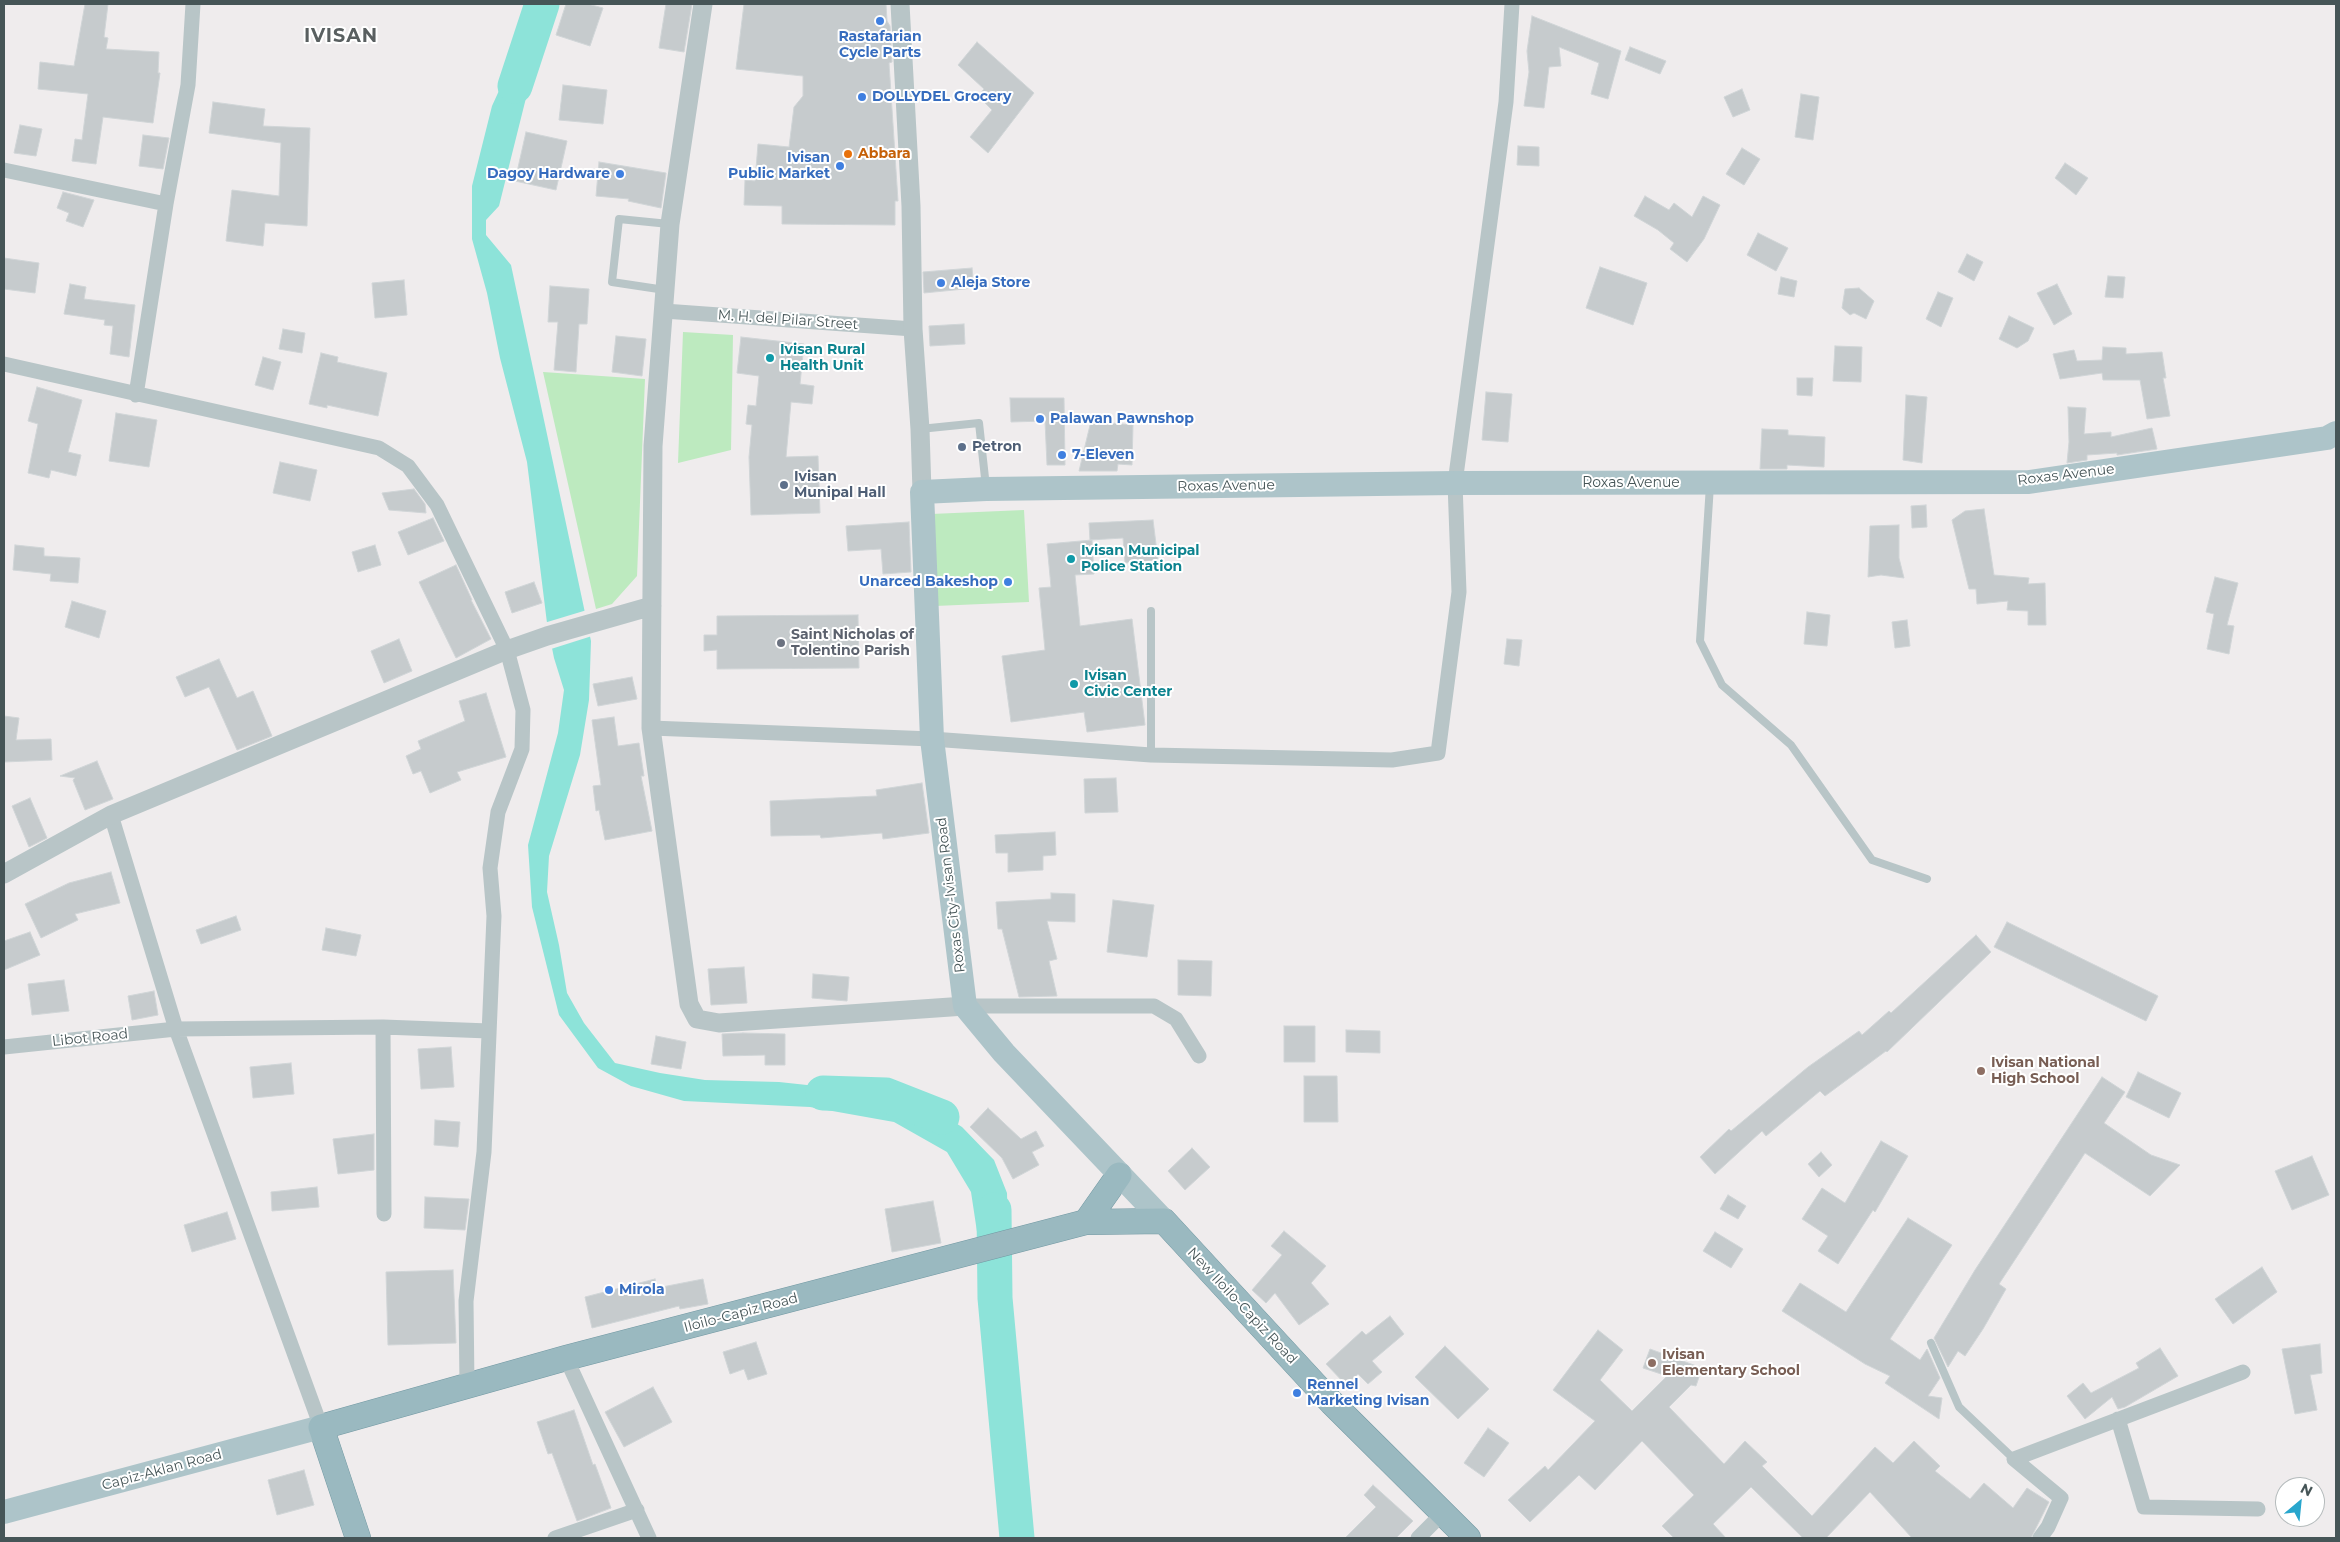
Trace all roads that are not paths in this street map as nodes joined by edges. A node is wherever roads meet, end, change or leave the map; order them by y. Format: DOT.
graph roads {
  1 [pos="193,4"];
  2 [pos="703,4"];
  3 [pos="900,4"];
  4 [pos="1512,4"];
  5 [pos="4,170"];
  6 [pos="166,204"];
  7 [pos="670,224"];
  8 [pos="665,290"];
  9 [pos="664,311"];
  10 [pos="913,329"];
  11 [pos="4,364"];
  12 [pos="136,395"];
  13 [pos="920,429"];
  14 [pos="2336,433"];
  15 [pos="1455,483"];
  16 [pos="1710,483"];
  17 [pos="986,489"];
  18 [pos="922,492"];
  19 [pos="652,606"];
  20 [pos="1151,611"];
  21 [pos="507,650"];
  22 [pos="651,728"];
  23 [pos="932,740"];
  24 [pos="1151,755"];
  25 [pos="111,815"];
  26 [pos="4,874"];
  27 [pos="1927,879"];
  28 [pos="965,1006"];
  29 [pos="383,1027"];
  30 [pos="176,1029"];
  31 [pos="489,1031"];
  32 [pos="4,1047"];
  33 [pos="1200,1056"];
  34 [pos="1119,1175"];
  35 [pos="384,1214"];
  36 [pos="1164,1221"];
  37 [pos="1086,1222"];
  38 [pos="1931,1343"];
  39 [pos="566,1358"];
  40 [pos="2243,1372"];
  41 [pos="467,1386"];
  42 [pos="2118,1419"];
  43 [pos="321,1427"];
  44 [pos="2014,1459"];
  45 [pos="2258,1509"];
  46 [pos="637,1510"];
  47 [pos="4,1512"];
  48 [pos="1443,1513"];
  49 [pos="358,1538"];
  50 [pos="555,1538"];
  51 [pos="649,1538"];
  52 [pos="1418,1538"];
  53 [pos="1468,1538"];
  54 [pos="2040,1538"];
  1 -- 6 [label="street"];
  2 -- 7 [label="street"];
  3 -- 10 [label="street"];
  4 -- 15 [label="street"];
  5 -- 6 [label="street"];
  6 -- 12 [label="street"];
  7 -- 8 [label="street"];
  7 -- 8 [label="lane"];
  8 -- 9 [label="street"];
  9 -- 10 [label="street, M. H. del Pilar Street"];
  9 -- 19 [label="street"];
  10 -- 13 [label="street"];
  11 -- 12 [label="street"];
  12 -- 21 [label="street"];
  13 -- 17 [label="lane"];
  13 -- 18 [label="street"];
  14 -- 16 [label="main road, Roxas Avenue"];
  15 -- 16 [label="main road, Roxas Avenue"];
  15 -- 17 [label="main road, Roxas Avenue"];
  15 -- 24 [label="street"];
  16 -- 27 [label="lane"];
  17 -- 18 [label="main road, Roxas Avenue"];
  18 -- 23 [label="main road, Roxas City-Ivisan Road"];
  19 -- 21 [label="street"];
  19 -- 22 [label="street"];
  20 -- 24 [label="lane"];
  21 -- 25 [label="street"];
  21 -- 31 [label="street"];
  22 -- 23 [label="street"];
  22 -- 28 [label="street"];
  23 -- 24 [label="street"];
  23 -- 28 [label="main road, Roxas City-Ivisan Road"];
  25 -- 26 [label="street"];
  25 -- 30 [label="street"];
  28 -- 33 [label="street"];
  28 -- 34 [label="main road"];
  29 -- 30 [label="street, Libot Road"];
  29 -- 31 [label="street, Libot Road"];
  29 -- 35 [label="street"];
  30 -- 32 [label="street, Libot Road"];
  30 -- 43 [label="street"];
  31 -- 41 [label="street"];
  34 -- 36 [label="main road"];
  34 -- 37 [label="highway"];
  36 -- 37 [label="highway, Iloilo-Capiz Road"];
  36 -- 48 [label="highway, New Iloilo-Capiz Road"];
  37 -- 39 [label="highway, Iloilo-Capiz Road"];
  38 -- 44 [label="lane"];
  39 -- 41 [label="highway, Iloilo-Capiz Road"];
  39 -- 46 [label="street"];
  40 -- 42 [label="street"];
  41 -- 43 [label="highway, Iloilo-Capiz Road"];
  42 -- 44 [label="street"];
  42 -- 45 [label="street"];
  43 -- 47 [label="main road, Capiz-Aklan Road"];
  43 -- 49 [label="highway"];
  44 -- 54 [label="street"];
  46 -- 50 [label="street"];
  46 -- 51 [label="street"];
  48 -- 52 [label="street"];
  48 -- 53 [label="highway, New Iloilo-Capiz Road"];
}
